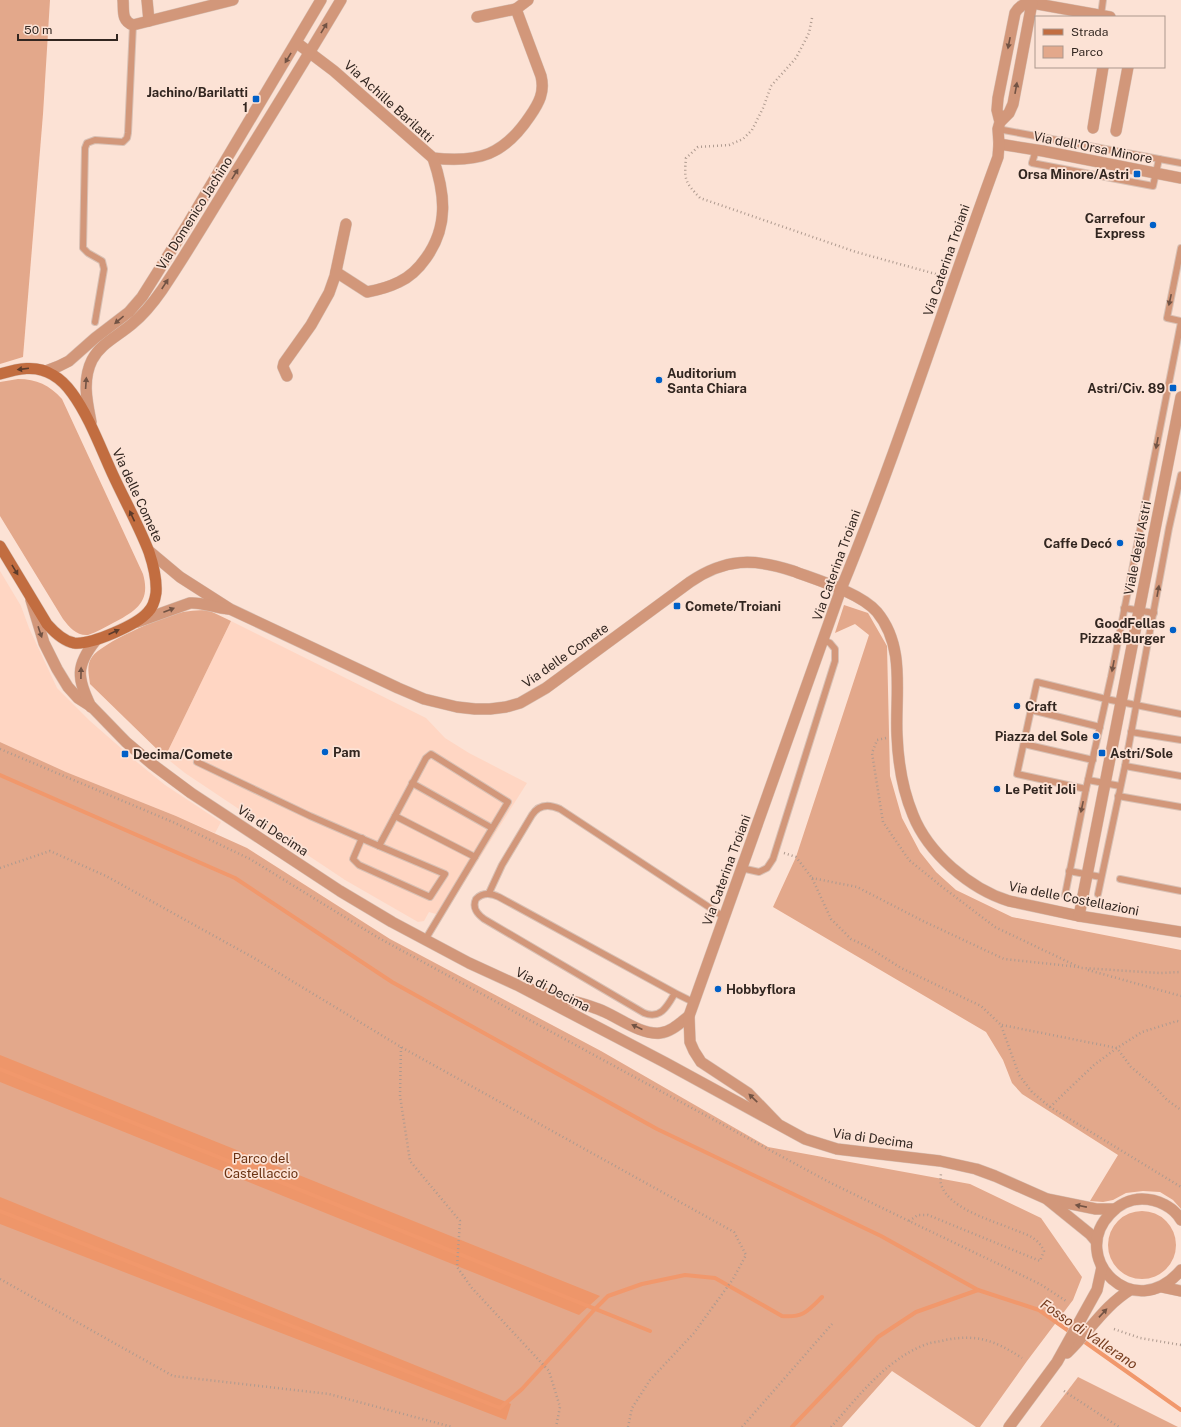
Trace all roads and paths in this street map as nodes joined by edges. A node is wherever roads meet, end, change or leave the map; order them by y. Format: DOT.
graph roads {
  1 [pos="123,0"];
  2 [pos="147,0"];
  3 [pos="233,0"];
  4 [pos="321,0"];
  5 [pos="341,0"];
  6 [pos="528,0"];
  7 [pos="1103,0"];
  8 [pos="1026,2"];
  9 [pos="516,9"];
  10 [pos="1106,16"];
  11 [pos="476,17"];
  12 [pos="812,18"];
  13 [pos="149,22"];
  14 [pos="133,25"];
  15 [pos="297,43"];
  16 [pos="310,52"];
  17 [pos="1103,68"];
  18 [pos="1128,68"];
  19 [pos="999,126"];
  20 [pos="1093,128"];
  21 [pos="1116,131"];
  22 [pos="1045,138"];
  23 [pos="999,144"];
  24 [pos="1040,151"];
  25 [pos="433,158"];
  26 [pos="1159,159"];
  27 [pos="1181,163"];
  28 [pos="1156,174"];
  29 [pos="1181,178"];
  30 [pos="346,224"];
  31 [pos="1181,248"];
  32 [pos="336,272"];
  33 [pos="954,278"];
  34 [pos="1181,321"];
  35 [pos="95,322"];
  36 [pos="46,371"];
  37 [pos="0,374"];
  38 [pos="287,376"];
  39 [pos="1181,397"];
  40 [pos="1162,418"];
  41 [pos="1179,421"];
  42 [pos="94,435"];
  43 [pos="1181,475"];
  44 [pos="0,546"];
  45 [pos="149,551"];
  46 [pos="841,589"];
  47 [pos="29,595"];
  48 [pos="1124,608"];
  49 [pos="230,609"];
  50 [pos="1139,611"];
  51 [pos="1154,613"];
  52 [pos="133,624"];
  53 [pos="96,640"];
  54 [pos="824,640"];
  55 [pos="1106,699"];
  56 [pos="1121,702"];
  57 [pos="1136,705"];
  58 [pos="92,708"];
  59 [pos="1031,710"];
  60 [pos="1181,714"];
  61 [pos="1100,727"];
  62 [pos="1131,732"];
  63 [pos="1181,740"];
  64 [pos="1024,744"];
  65 [pos="0,749"];
  66 [pos="1093,760"];
  67 [pos="197,762"];
  68 [pos="1125,766"];
  69 [pos="1181,776"];
  70 [pos="1088,780"];
  71 [pos="412,783"];
  72 [pos="1105,783"];
  73 [pos="1120,786"];
  74 [pos="1086,789"];
  75 [pos="1118,796"];
  76 [pos="1181,807"];
  77 [pos="396,816"];
  78 [pos="492,828"];
  79 [pos="362,838"];
  80 [pos="379,846"];
  81 [pos="475,857"];
  82 [pos="796,857"];
  83 [pos="0,868"];
  84 [pos="742,868"];
  85 [pos="1069,871"];
  86 [pos="1088,874"];
  87 [pos="1102,876"];
  88 [pos="812,878"];
  89 [pos="1120,879"];
  90 [pos="1181,891"];
  91 [pos="489,894"];
  92 [pos="1098,894"];
  93 [pos="1065,895"];
  94 [pos="1079,916"];
  95 [pos="724,917"];
  96 [pos="1181,932"];
  97 [pos="425,940"];
  98 [pos="1081,968"];
  99 [pos="1181,972"];
  100 [pos="517,985"];
  101 [pos="675,993"];
  102 [pos="1181,996"];
  103 [pos="693,1002"];
  104 [pos="688,1016"];
  105 [pos="1181,1022"];
  106 [pos="1001,1025"];
  107 [pos="401,1047"];
  108 [pos="1117,1048"];
  109 [pos="1050,1107"];
  110 [pos="1181,1110"];
  111 [pos="780,1126"];
  112 [pos="940,1161"];
  113 [pos="1181,1187"];
  114 [pos="1048,1199"];
  115 [pos="1114,1209"];
  116 [pos="1181,1220"];
  117 [pos="909,1221"];
  118 [pos="1096,1241"];
  119 [pos="1102,1266"];
  120 [pos="1181,1270"];
  121 [pos="0,1279"];
  122 [pos="1162,1287"];
  123 [pos="1181,1291"];
  124 [pos="1126,1293"];
  125 [pos="1066,1301"];
  126 [pos="832,1324"];
  127 [pos="1114,1329"];
  128 [pos="1181,1345"];
  129 [pos="1022,1358"];
  130 [pos="1054,1366"];
  131 [pos="1064,1391"];
  132 [pos="452,1427"];
  133 [pos="556,1427"];
  134 [pos="628,1427"];
  135 [pos="742,1427"];
  136 [pos="831,1427"];
  137 [pos="1009,1427"];
  138 [pos="1119,1427"];
  1 -- 14 [label="street"];
  2 -- 13 [label="street"];
  3 -- 13 [label="street"];
  4 -- 15 [label="street, Via Domenico Jachino"];
  16 -- 5 [label="street, Via Domenico Jachino, one-way"];
  6 -- 9 [label="street"];
  7 -- 10 [label="lane"];
  8 -- 10 [label="street"];
  19 -- 8 [label="street, one-way"];
  8 -- 19 [label="street, Via Caterina Troiani, one-way"];
  9 -- 11 [label="street"];
  9 -- 25 [label="street, Via Achille Barilatti"];
  12 -- 33 [label="path"];
  13 -- 14 [label="street"];
  14 -- 35 [label="lane"];
  15 -- 16 [label="street, Via Achille Barilatti"];
  15 -- 36 [label="street, Via Domenico Jachino, one-way"];
  16 -- 25 [label="street, Via Achille Barilatti"];
  42 -- 16 [label="street, Via Domenico Jachino, one-way"];
  17 -- 20 [label="street"];
  18 -- 21 [label="street"];
  19 -- 22 [label="lane"];
  19 -- 23 [label="street, Via Caterina Troiani"];
  22 -- 24 [label="lane"];
  22 -- 26 [label="lane"];
  23 -- 24 [label="street, Via dell'Orsa Minore"];
  23 -- 33 [label="street, Via Caterina Troiani"];
  24 -- 28 [label="street, Via dell'Orsa Minore"];
  24 -- 28 [label="lane"];
  25 -- 32 [label="street"];
  26 -- 27 [label="lane"];
  26 -- 28 [label="lane"];
  28 -- 29 [label="street, Via dell'Orsa Minore"];
  30 -- 32 [label="street"];
  31 -- 34 [label="lane, one-way"];
  32 -- 38 [label="street"];
  33 -- 46 [label="street, Via Caterina Troiani"];
  34 -- 40 [label="lane"];
  36 -- 37 [label="main road, one-way"];
  36 -- 42 [label="main road, Via delle Comete"];
  39 -- 41 [label="street, Viale degli Astri"];
  40 -- 41 [label="lane"];
  40 -- 48 [label="lane, one-way"];
  41 -- 50 [label="street, Viale degli Astri"];
  45 -- 42 [label="main road, Via delle Comete, one-way"];
  51 -- 43 [label="lane, one-way"];
  44 -- 47 [label="main road, Via di Decima, one-way"];
  45 -- 49 [label="street, Via delle Comete"];
  45 -- 52 [label="main road"];
  46 -- 49 [label="street, Via delle Comete"];
  46 -- 54 [label="street, Via Caterina Troiani"];
  46 -- 94 [label="street, Via delle Costellazioni"];
  47 -- 53 [label="main road, Via di Decima"];
  47 -- 58 [label="street, Via di Decima, one-way"];
  48 -- 50 [label="lane"];
  48 -- 55 [label="lane, one-way"];
  52 -- 49 [label="street, Via delle Comete, one-way"];
  50 -- 51 [label="lane"];
  50 -- 56 [label="street, Viale degli Astri"];
  51 -- 57 [label="lane"];
  53 -- 52 [label="main road, one-way"];
  58 -- 53 [label="street, Via di Decima, one-way"];
  54 -- 84 [label="street, Via Caterina Troiani"];
  54 -- 84 [label="lane"];
  55 -- 56 [label="lane"];
  55 -- 59 [label="lane"];
  55 -- 61 [label="lane"];
  56 -- 57 [label="lane"];
  56 -- 72 [label="street, Viale degli Astri"];
  57 -- 60 [label="lane"];
  57 -- 62 [label="lane"];
  58 -- 97 [label="street, Via di Decima"];
  59 -- 61 [label="lane"];
  59 -- 64 [label="lane"];
  61 -- 66 [label="lane"];
  62 -- 63 [label="lane"];
  62 -- 68 [label="lane"];
  64 -- 66 [label="lane"];
  64 -- 74 [label="lane"];
  65 -- 117 [label="path"];
  66 -- 70 [label="lane"];
  67 -- 79 [label="lane"];
  68 -- 69 [label="lane"];
  68 -- 73 [label="lane"];
  70 -- 72 [label="lane"];
  70 -- 74 [label="lane"];
  71 -- 77 [label="lane"];
  71 -- 78 [label="lane"];
  71 -- 78 [label="lane"];
  72 -- 73 [label="lane"];
  72 -- 86 [label="street, Viale degli Astri"];
  73 -- 75 [label="lane"];
  74 -- 85 [label="lane, one-way"];
  75 -- 76 [label="lane"];
  75 -- 87 [label="lane"];
  77 -- 80 [label="lane"];
  77 -- 81 [label="lane"];
  78 -- 81 [label="lane"];
  79 -- 80 [label="lane"];
  79 -- 80 [label="lane"];
  81 -- 97 [label="lane"];
  82 -- 88 [label="path"];
  83 -- 107 [label="path"];
  84 -- 95 [label="street, Via Caterina Troiani"];
  85 -- 86 [label="lane"];
  85 -- 93 [label="lane"];
  86 -- 87 [label="lane"];
  86 -- 94 [label="street, Viale degli Astri"];
  87 -- 92 [label="lane"];
  88 -- 98 [label="path"];
  88 -- 106 [label="path"];
  89 -- 90 [label="lane"];
  91 -- 95 [label="lane"];
  91 -- 101 [label="lane"];
  91 -- 101 [label="lane"];
  94 -- 96 [label="street, Via delle Costellazioni"];
  95 -- 103 [label="street, Via Caterina Troiani"];
  97 -- 100 [label="street, Via di Decima"];
  98 -- 99 [label="path"];
  98 -- 102 [label="path"];
  104 -- 100 [label="street, one-way"];
  100 -- 111 [label="street, Via di Decima"];
  101 -- 103 [label="lane"];
  103 -- 104 [label="street, Via Caterina Troiani"];
  111 -- 104 [label="street, Via Caterina Troiani, one-way"];
  105 -- 108 [label="path"];
  106 -- 108 [label="path"];
  106 -- 109 [label="path"];
  107 -- 133 [label="path"];
  107 -- 134 [label="path"];
  108 -- 109 [label="path"];
  108 -- 110 [label="path"];
  109 -- 113 [label="path"];
  111 -- 112 [label="street, Via di Decima"];
  112 -- 114 [label="street, Via di Decima"];
  112 -- 117 [label="path"];
  115 -- 114 [label="street, Via di Decima, one-way"];
  114 -- 118 [label="street, Via di Decima"];
  115 -- 116 [label="street"];
  115 -- 118 [label="street"];
  117 -- 125 [label="path"];
  118 -- 119 [label="street"];
  119 -- 124 [label="street"];
  119 -- 130 [label="street"];
  120 -- 122 [label="street"];
  121 -- 132 [label="path"];
  122 -- 123 [label="street"];
  122 -- 124 [label="street"];
  130 -- 124 [label="street, one-way"];
  126 -- 135 [label="path"];
  127 -- 128 [label="path"];
  129 -- 136 [label="path"];
  130 -- 137 [label="street"];
  131 -- 138 [label="path"];
}
